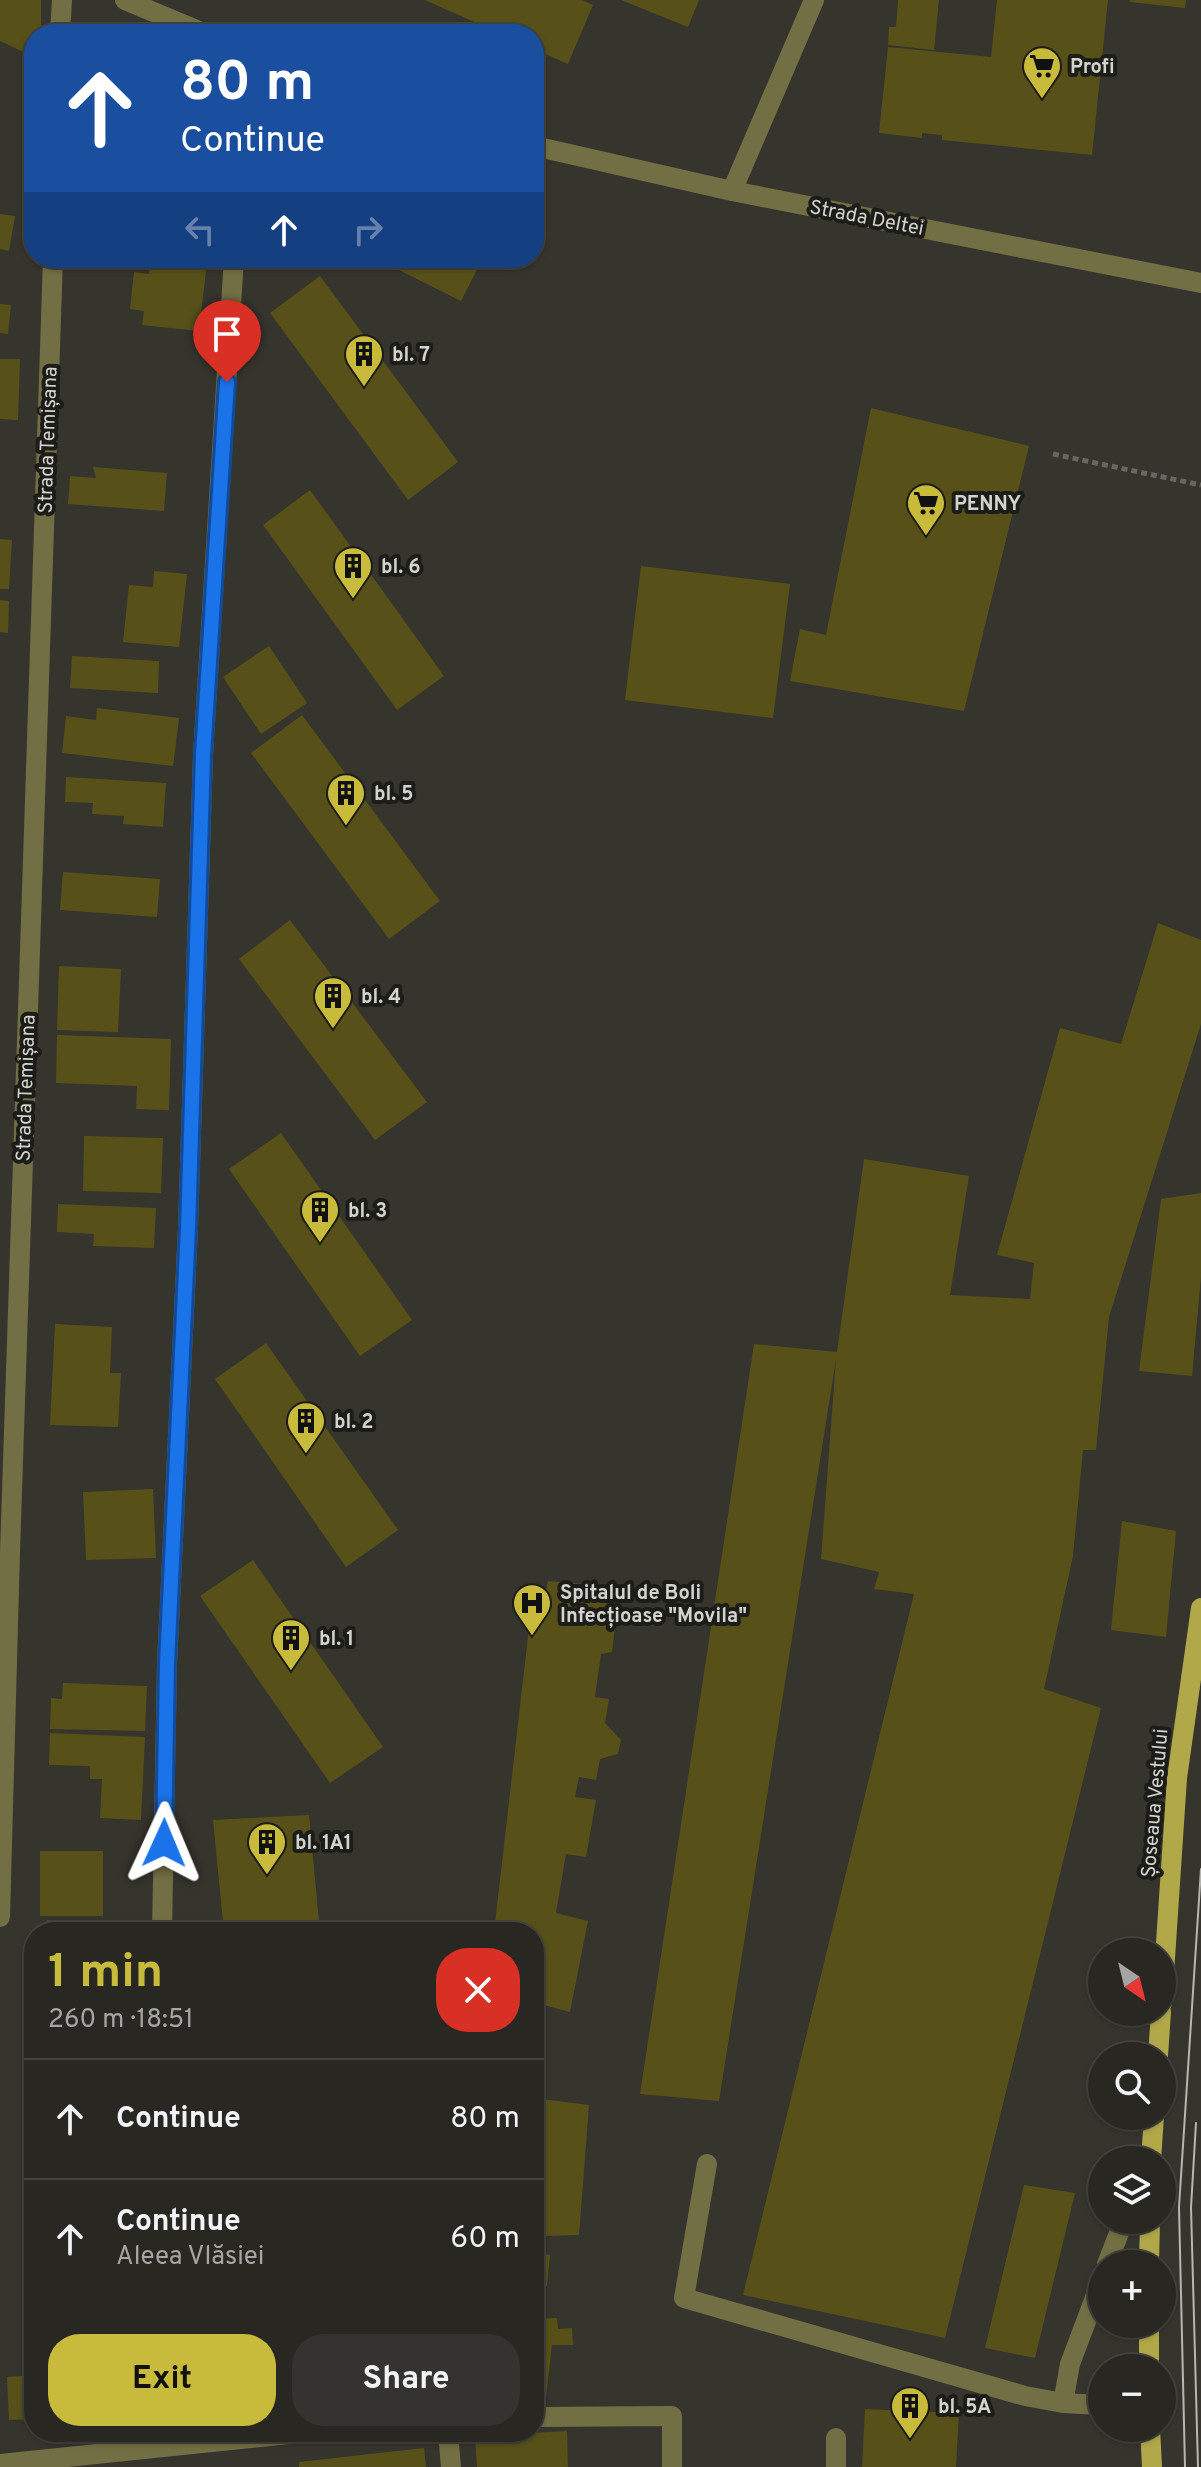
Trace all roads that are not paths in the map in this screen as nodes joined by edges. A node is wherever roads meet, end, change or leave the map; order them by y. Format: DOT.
graph roads {
  1 [pos="62,0"];
  2 [pos="125,0"];
  3 [pos="814,0"];
  4 [pos="61,24"];
  5 [pos="182,24"];
  6 [pos="544,148"];
  7 [pos="732,191"];
  8 [pos="53,268"];
  9 [pos="233,268"];
  10 [pos="1201,283"];
  11 [pos="1201,1608"];
  12 [pos="0,1917"];
  13 [pos="162,1922"];
  14 [pos="1166,1938"];
  15 [pos="707,2164"];
  16 [pos="1088,2316"];
  17 [pos="1063,2403"];
  18 [pos="1088,2404"];
  19 [pos="544,2417"];
  20 [pos="836,2438"];
  21 [pos="140,2442"];
  22 [pos="449,2442"];
  23 [pos="1151,2442"];
  24 [pos="0,2464"];
  25 [pos="451,2467"];
  26 [pos="672,2467"];
  27 [pos="836,2467"];
  28 [pos="1152,2467"];
  1 -- 4 [label="street"];
  2 -- 5 [label="street"];
  3 -- 7 [label="street"];
  6 -- 7 [label="street, Strada Deltei"];
  7 -- 10 [label="street, Strada Deltei"];
  8 -- 12 [label="street, Strada Temișana"];
  9 -- 13 [label="street"];
  11 -- 14 [label="main road, Șoseaua Vestului"];
  15 -- 17 [label="street"];
  16 -- 17 [label="street"];
  17 -- 18 [label="street"];
  19 -- 26 [label="street"];
  20 -- 27 [label="street"];
  21 -- 24 [label="street"];
  22 -- 25 [label="street"];
  23 -- 28 [label="main road"];
}
